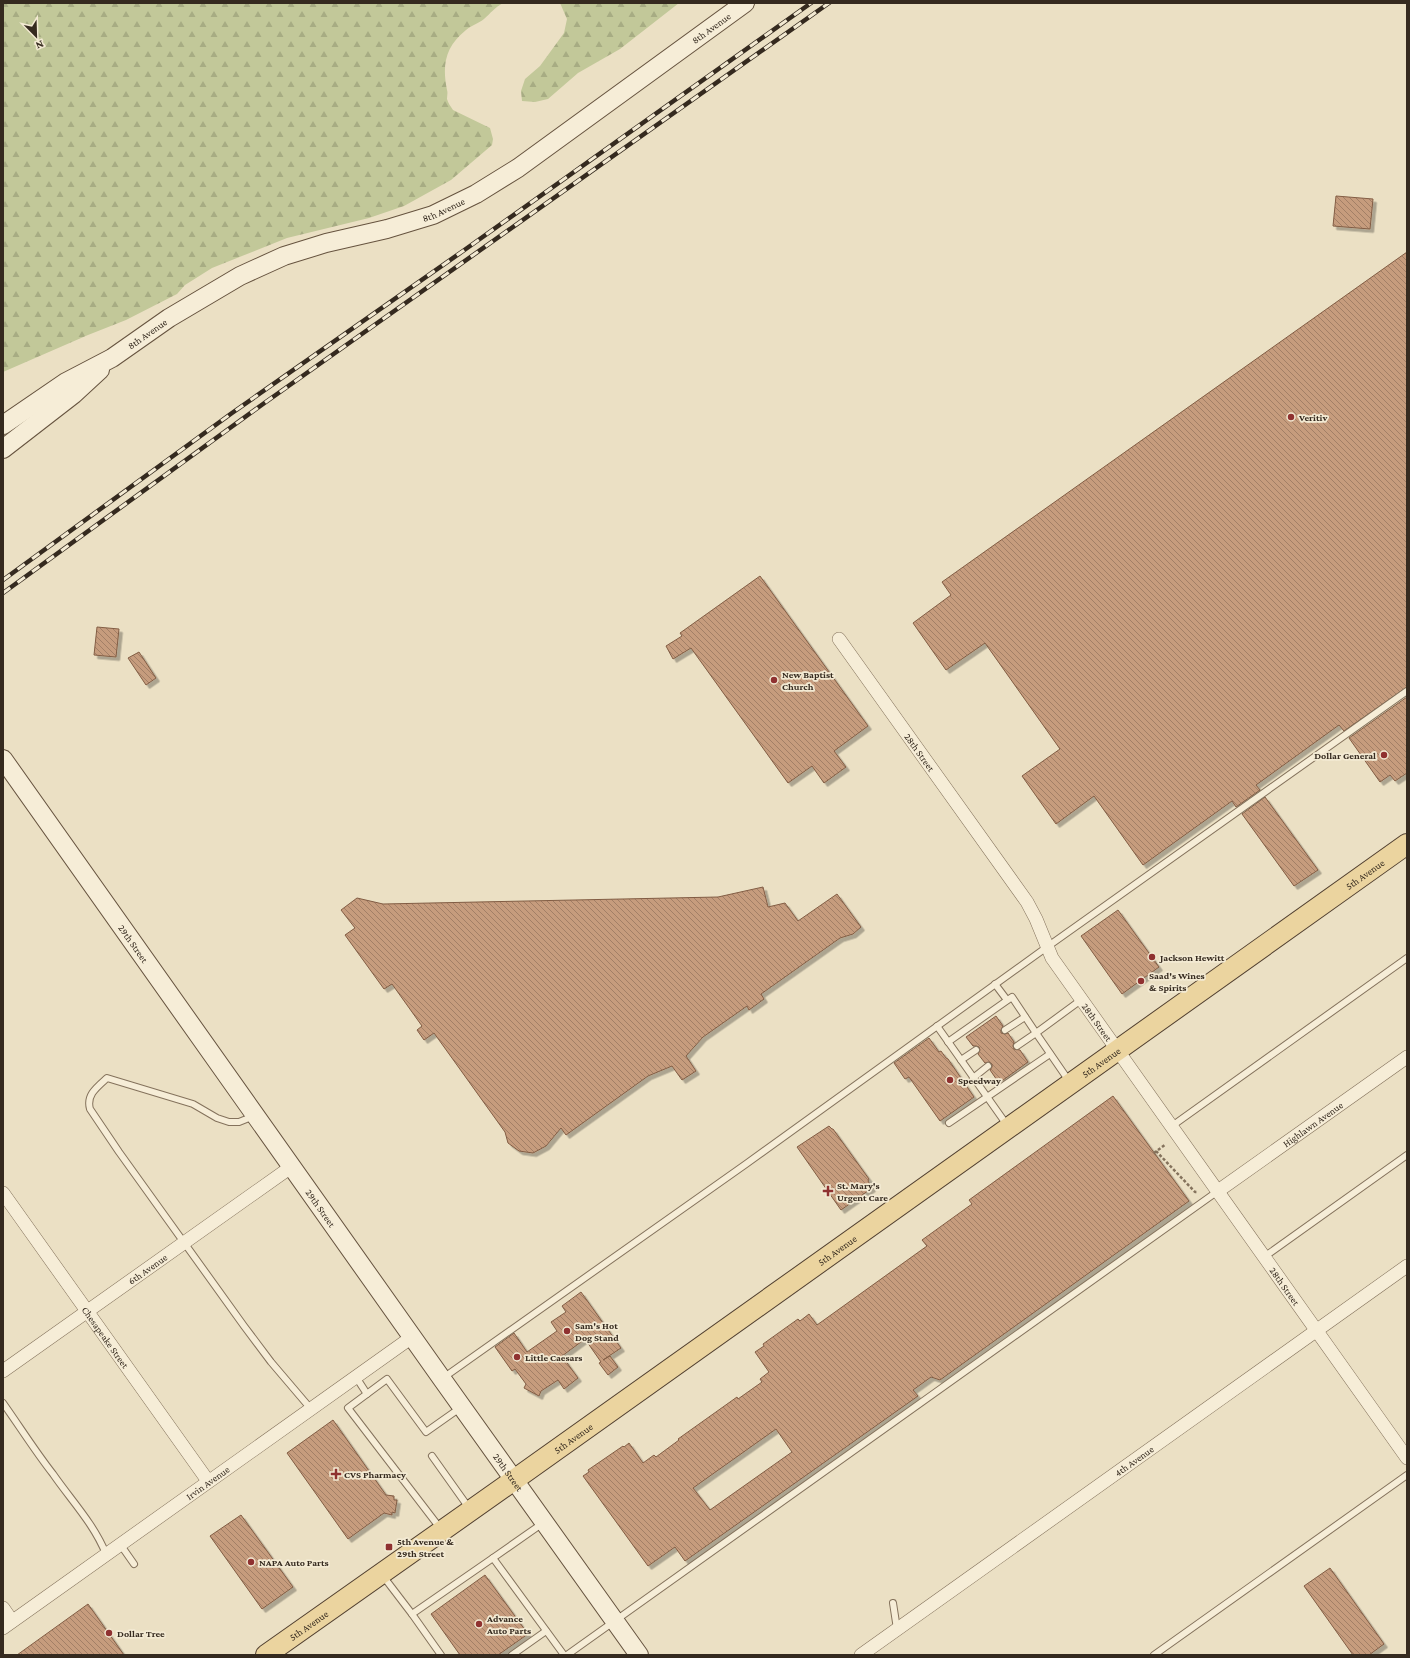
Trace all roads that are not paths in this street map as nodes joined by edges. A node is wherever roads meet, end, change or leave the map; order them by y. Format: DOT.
graph roads {
  1 [pos="745,3"];
  2 [pos="112,358"];
  3 [pos="3,425"];
  4 [pos="3,448"];
  5 [pos="839,640"];
  6 [pos="1407,691"];
  7 [pos="3,759"];
  8 [pos="1407,844"];
  9 [pos="1047,947"];
  10 [pos="1407,958"];
  11 [pos="995,984"];
  12 [pos="1007,1000"];
  13 [pos="1081,1000"];
  14 [pos="1025,1016"];
  15 [pos="937,1026"];
  16 [pos="1005,1030"];
  17 [pos="1036,1033"];
  18 [pos="948,1042"];
  19 [pos="1017,1046"];
  20 [pos="976,1050"];
  21 [pos="1118,1050"];
  22 [pos="1050,1054"];
  23 [pos="1407,1057"];
  24 [pos="961,1060"];
  25 [pos="988,1066"];
  26 [pos="973,1078"];
  27 [pos="1071,1084"];
  28 [pos="986,1097"];
  29 [pos="255,1116"];
  30 [pos="949,1123"];
  31 [pos="1172,1126"];
  32 [pos="1009,1128"];
  33 [pos="1407,1155"];
  34 [pos="291,1167"];
  35 [pos="1218,1191"];
  36 [pos="3,1193"];
  37 [pos="184,1242"];
  38 [pos="1264,1257"];
  39 [pos="1407,1266"];
  40 [pos="87,1311"];
  41 [pos="1316,1332"];
  42 [pos="412,1337"];
  43 [pos="3,1371"];
  44 [pos="356,1377"];
  45 [pos="442,1379"];
  46 [pos="367,1394"];
  47 [pos="3,1403"];
  48 [pos="461,1407"];
  49 [pos="311,1409"];
  50 [pos="432,1456"];
  51 [pos="1407,1458"];
  52 [pos="1407,1475"];
  53 [pos="514,1480"];
  54 [pos="208,1481"];
  55 [pos="471,1511"];
  56 [pos="544,1522"];
  57 [pos="442,1531"];
  58 [pos="120,1544"];
  59 [pos="106,1554"];
  60 [pos="493,1558"];
  61 [pos="134,1564"];
  62 [pos="382,1574"];
  63 [pos="893,1603"];
  64 [pos="3,1608"];
  65 [pos="412,1614"];
  66 [pos="615,1620"];
  67 [pos="8,1624"];
  68 [pos="897,1629"];
  69 [pos="546,1631"];
  70 [pos="266,1655"];
  71 [pos="441,1655"];
  72 [pos="512,1655"];
  73 [pos="564,1655"];
  74 [pos="567,1655"];
  75 [pos="640,1655"];
  76 [pos="860,1655"];
  77 [pos="1155,1655"];
  1 -- 2 [label="main road, 8th Avenue"];
  2 -- 3 [label="main road, 8th Avenue"];
  2 -- 4 [label="main road, 8th Avenue"];
  5 -- 9 [label="street, 28th Street"];
  6 -- 9 [label="lane"];
  7 -- 29 [label="main road, 29th Street"];
  8 -- 21 [label="main road, 5th Avenue"];
  9 -- 11 [label="lane"];
  9 -- 13 [label="street, 28th Street"];
  10 -- 31 [label="lane"];
  11 -- 12 [label="lane"];
  11 -- 15 [label="lane"];
  12 -- 14 [label="lane"];
  12 -- 18 [label="lane"];
  13 -- 17 [label="lane"];
  13 -- 21 [label="street, 28th Street"];
  14 -- 16 [label="lane"];
  14 -- 17 [label="lane"];
  15 -- 18 [label="lane"];
  15 -- 45 [label="lane"];
  17 -- 19 [label="lane"];
  17 -- 22 [label="lane"];
  18 -- 24 [label="lane"];
  20 -- 24 [label="lane"];
  21 -- 27 [label="main road, 5th Avenue"];
  21 -- 31 [label="street, 28th Street"];
  22 -- 27 [label="lane"];
  22 -- 28 [label="lane"];
  23 -- 35 [label="street, Highlawn Avenue"];
  24 -- 26 [label="lane"];
  25 -- 26 [label="lane"];
  26 -- 28 [label="lane"];
  27 -- 32 [label="main road, 5th Avenue"];
  28 -- 30 [label="lane"];
  28 -- 32 [label="lane"];
  29 -- 34 [label="main road, 29th Street"];
  29 -- 37 [label="lane"];
  31 -- 35 [label="street, 28th Street"];
  32 -- 53 [label="main road, 5th Avenue"];
  33 -- 38 [label="lane"];
  34 -- 37 [label="street, 6th Avenue"];
  34 -- 42 [label="main road, 29th Street"];
  35 -- 38 [label="street, 28th Street"];
  35 -- 66 [label="lane"];
  36 -- 40 [label="street, Chesapeake Street"];
  37 -- 40 [label="street, 6th Avenue"];
  37 -- 49 [label="lane"];
  38 -- 41 [label="street, 28th Street"];
  39 -- 41 [label="street, 4th Avenue"];
  40 -- 43 [label="street, 6th Avenue"];
  40 -- 54 [label="street, Chesapeake Street"];
  41 -- 51 [label="street, 28th Street"];
  41 -- 68 [label="street, 4th Avenue"];
  42 -- 44 [label="street, Irvin Avenue"];
  42 -- 45 [label="main road, 29th Street"];
  44 -- 46 [label="lane"];
  44 -- 49 [label="street, Irvin Avenue"];
  45 -- 48 [label="main road, 29th Street"];
  46 -- 48 [label="lane"];
  46 -- 57 [label="lane"];
  47 -- 59 [label="lane"];
  48 -- 53 [label="main road, 29th Street"];
  49 -- 54 [label="street, Irvin Avenue"];
  50 -- 55 [label="lane"];
  52 -- 77 [label="lane"];
  53 -- 55 [label="main road, 5th Avenue"];
  53 -- 56 [label="main road, 29th Street"];
  54 -- 58 [label="street, Irvin Avenue"];
  55 -- 57 [label="main road, 5th Avenue"];
  56 -- 60 [label="lane"];
  56 -- 66 [label="main road, 29th Street"];
  57 -- 62 [label="main road, 5th Avenue"];
  58 -- 59 [label="street, Irvin Avenue"];
  58 -- 61 [label="lane"];
  59 -- 67 [label="street, Irvin Avenue"];
  60 -- 65 [label="lane"];
  60 -- 69 [label="lane"];
  62 -- 65 [label="lane"];
  62 -- 70 [label="main road, 5th Avenue"];
  63 -- 68 [label="lane"];
  64 -- 67 [label="street"];
  65 -- 71 [label="lane"];
  66 -- 74 [label="lane"];
  66 -- 75 [label="main road, 29th Street"];
  68 -- 76 [label="street, 4th Avenue"];
  69 -- 72 [label="lane"];
  69 -- 73 [label="lane"];
}
